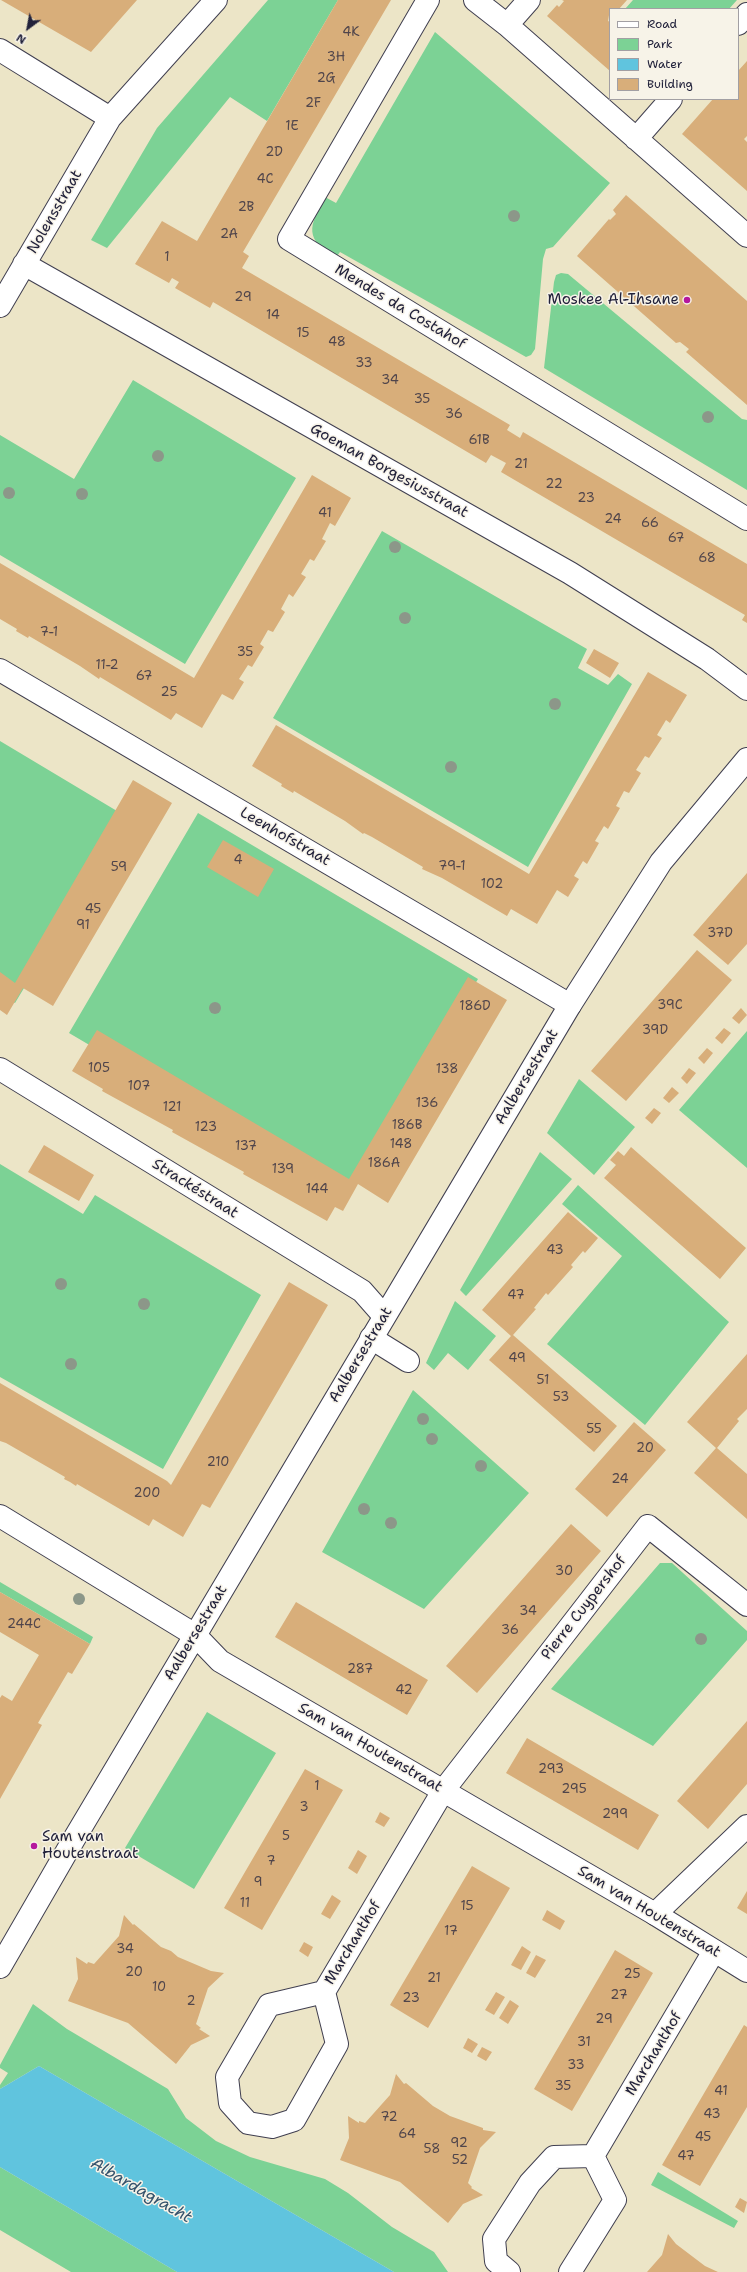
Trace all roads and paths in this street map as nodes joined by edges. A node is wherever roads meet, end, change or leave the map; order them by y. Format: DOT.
graph roads {
  1 [pos="216,0"];
  2 [pos="428,0"];
  3 [pos="475,0"];
  4 [pos="529,0"];
  5 [pos="747,14"];
  6 [pos="739,23"];
  7 [pos="507,25"];
  8 [pos="0,50"];
  9 [pos="670,100"];
  10 [pos="110,118"];
  11 [pos="636,139"];
  12 [pos="747,236"];
  13 [pos="24,264"];
  14 [pos="0,306"];
  15 [pos="747,519"];
  16 [pos="0,670"];
  17 [pos="747,689"];
  18 [pos="747,759"];
  19 [pos="570,1005"];
  20 [pos="0,1069"];
  21 [pos="384,1316"];
  22 [pos="371,1338"];
  23 [pos="408,1361"];
  24 [pos="0,1516"];
  25 [pos="747,1605"];
  26 [pos="195,1635"];
  27 [pos="443,1791"];
  28 [pos="747,1826"];
  29 [pos="655,1914"];
  30 [pos="714,1951"];
  31 [pos="0,1967"];
  32 [pos="747,1971"];
  33 [pos="324,1992"];
  34 [pos="593,2156"];
  35 [pos="509,2272"];
  36 [pos="570,2272"];
  1 -- 10 [label="street, Nolensstraat"];
  2 -- 15 [label="street, Mendes da Costahof"];
  3 -- 7 [label="street"];
  4 -- 7 [label="street"];
  5 -- 6 [label="street"];
  7 -- 11 [label="street"];
  8 -- 10 [label="street"];
  9 -- 11 [label="street"];
  10 -- 13 [label="street, Nolensstraat"];
  11 -- 12 [label="street"];
  13 -- 14 [label="street, Nolensstraat"];
  13 -- 17 [label="street, Goeman Borgesiusstraat"];
  16 -- 19 [label="street, Leenhofstraat"];
  18 -- 19 [label="street, Aalbersestraat"];
  19 -- 21 [label="street, Aalbersestraat"];
  20 -- 21 [label="street, Strackéstraat"];
  21 -- 22 [label="street, Aalbersestraat"];
  22 -- 23 [label="street"];
  22 -- 26 [label="street, Aalbersestraat"];
  24 -- 26 [label="street, Sam van Houtenstraat"];
  25 -- 27 [label="street, Pierre Cuypershof"];
  26 -- 27 [label="street, Sam van Houtenstraat"];
  26 -- 31 [label="street, Aalbersestraat"];
  27 -- 29 [label="street, Sam van Houtenstraat"];
  27 -- 33 [label="street, Marchanthof"];
  28 -- 29 [label="street"];
  29 -- 30 [label="street, Sam van Houtenstraat"];
  30 -- 32 [label="street, Sam van Houtenstraat"];
  30 -- 34 [label="street, Marchanthof"];
  33 -- 33 [label="street, Marchanthof"];
  34 -- 35 [label="street"];
  34 -- 36 [label="street"];
}
